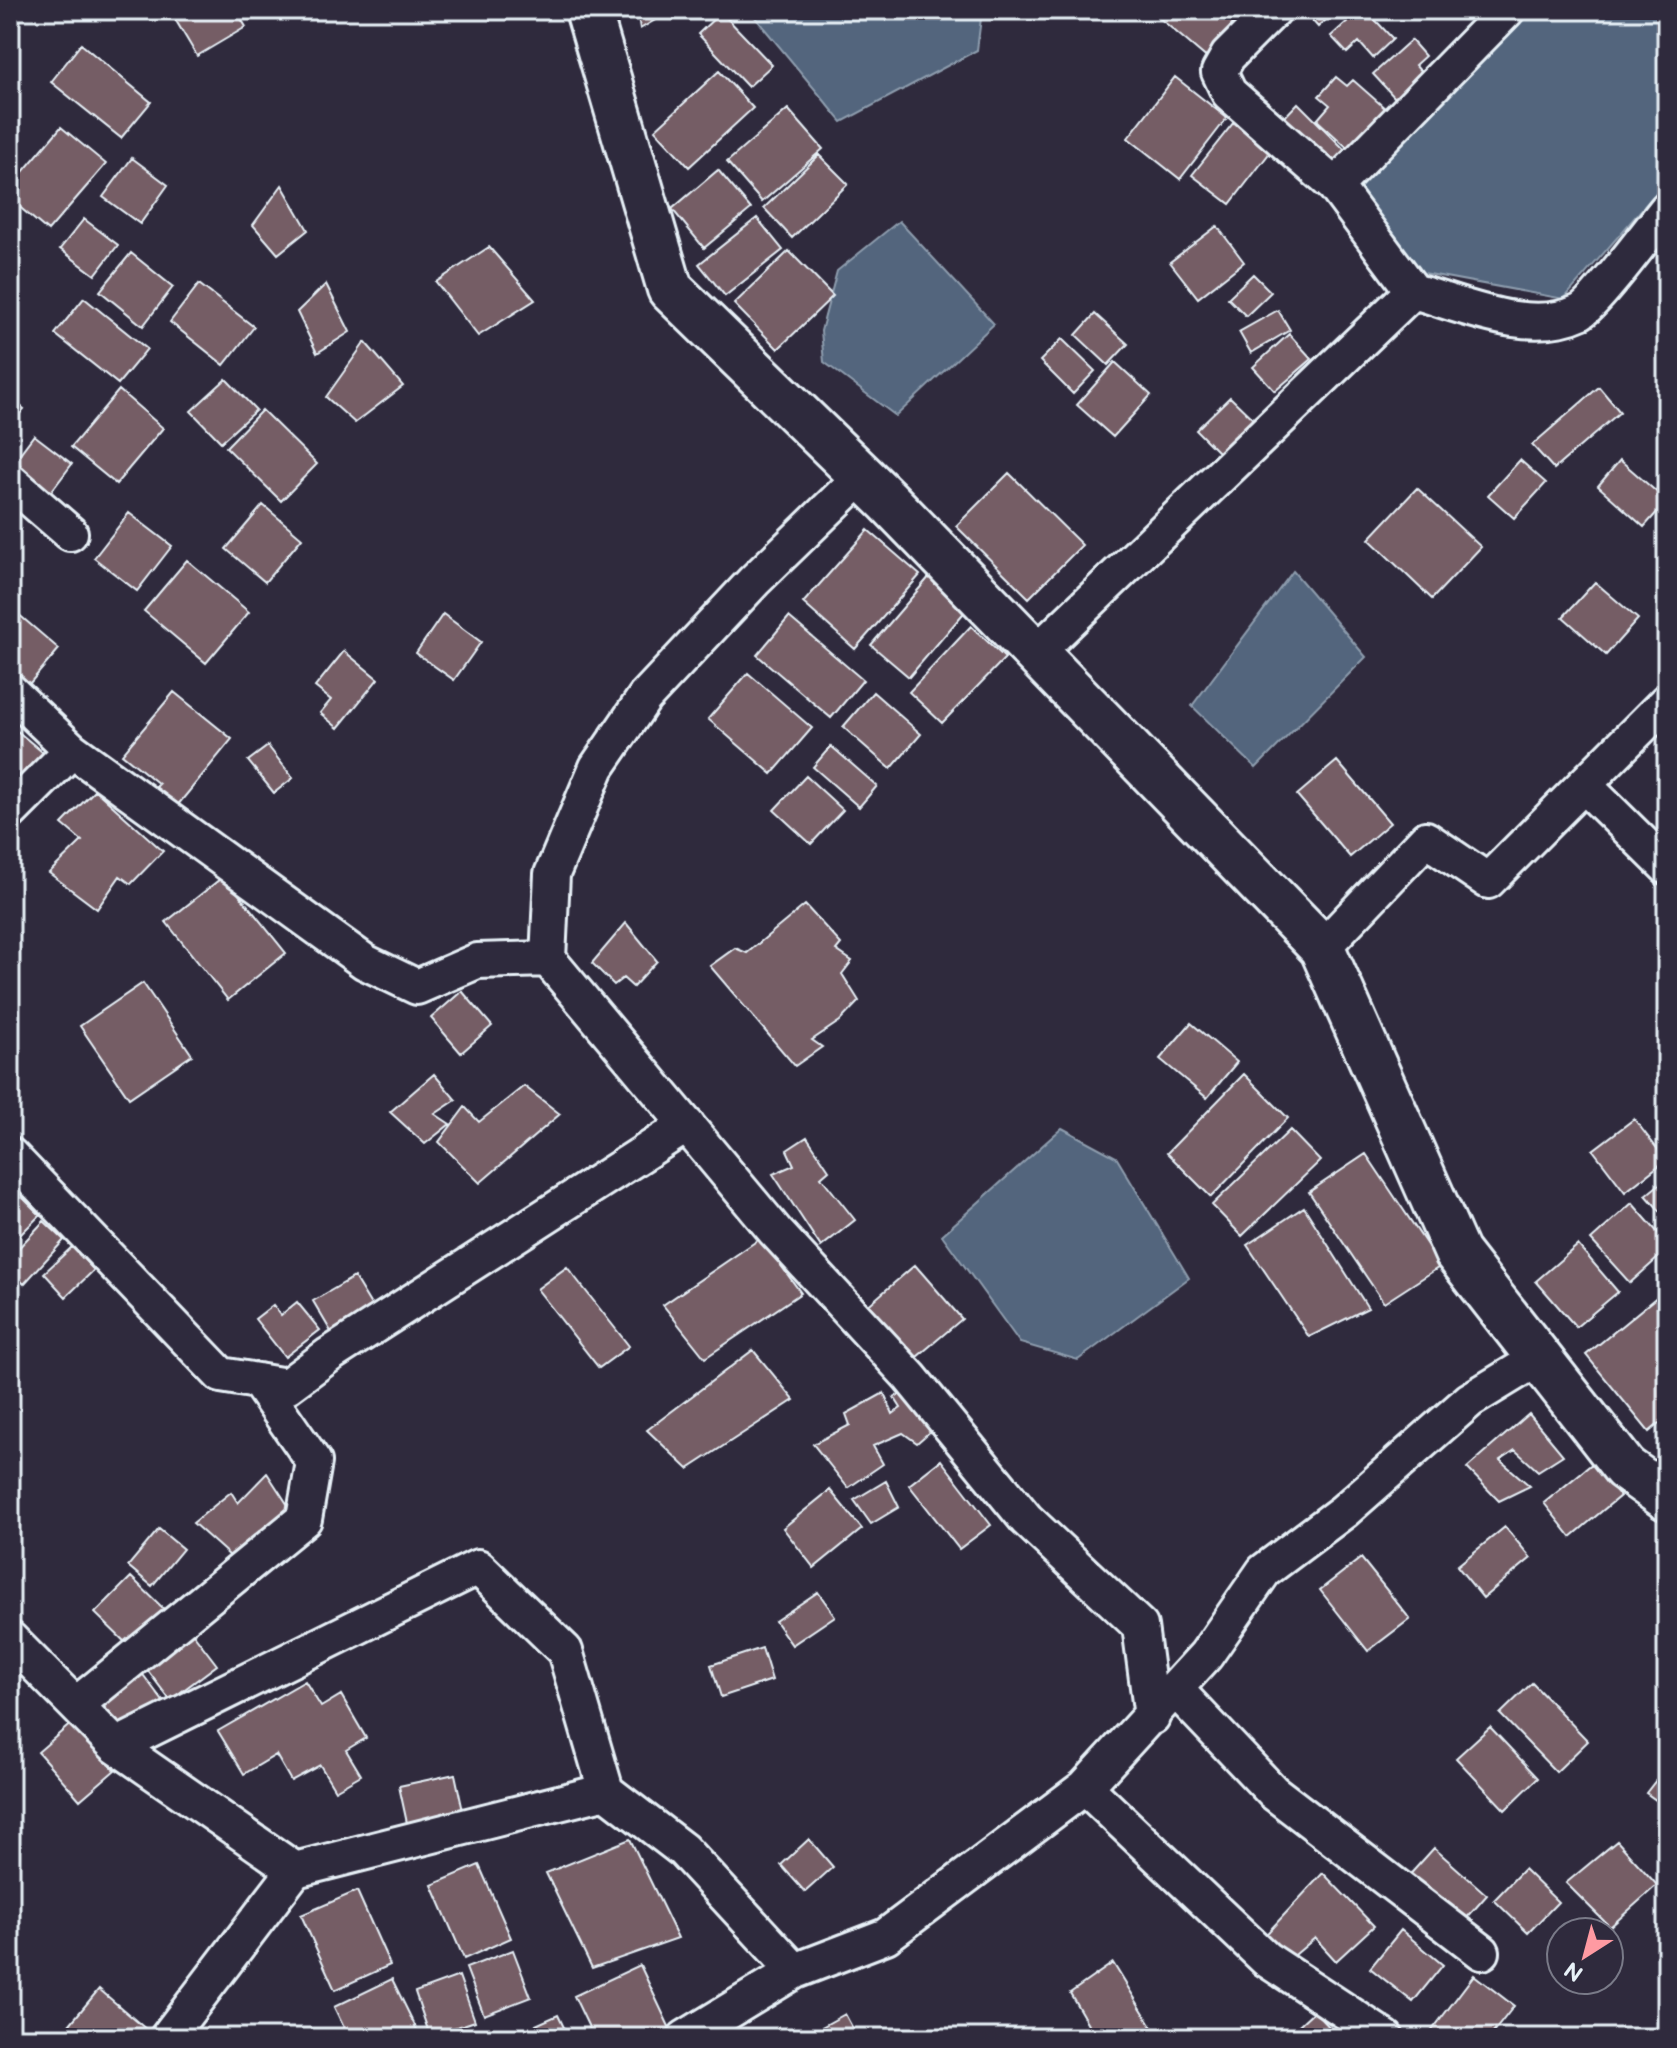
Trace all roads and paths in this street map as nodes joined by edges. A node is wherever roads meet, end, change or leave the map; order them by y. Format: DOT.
graph roads {
  1 [pos="588,10"];
  2 [pos="1274,10"];
  3 [pos="1507,10"];
  4 [pos="1335,186"];
  5 [pos="1667,209"];
  6 [pos="1413,291"];
  7 [pos="862,476"];
  8 [pos="10,481"];
  9 [pos="70,533"];
  10 [pos="1036,653"];
  11 [pos="10,691"];
  12 [pos="1667,701"];
  13 [pos="72,750"];
  14 [pos="1584,785"];
  15 [pos="10,812"];
  16 [pos="1667,867"];
  17 [pos="1322,948"];
  18 [pos="548,959"];
  19 [pos="687,1125"];
  20 [pos="10,1155"];
  21 [pos="1539,1358"];
  22 [pos="258,1381"];
  23 [pos="1667,1498"];
  24 [pos="10,1639"];
  25 [pos="1176,1690"];
  26 [pos="76,1705"];
  27 [pos="1152,1717"];
  28 [pos="116,1746"];
  29 [pos="1085,1787"];
  30 [pos="606,1791"];
  31 [pos="295,1870"];
  32 [pos="1482,1952"];
  33 [pos="795,1971"];
  34 [pos="167,2038"];
  35 [pos="685,2038"];
  36 [pos="1386,2038"];
  1 -- 7 [label="main road"];
  2 -- 4 [label="street"];
  3 -- 4 [label="street"];
  4 -- 6 [label="street"];
  5 -- 6 [label="street"];
  6 -- 10 [label="street"];
  7 -- 10 [label="main road"];
  7 -- 18 [label="street"];
  8 -- 9 [label="street"];
  10 -- 17 [label="main road"];
  11 -- 13 [label="street"];
  12 -- 14 [label="street"];
  13 -- 15 [label="street"];
  13 -- 18 [label="street"];
  14 -- 16 [label="street"];
  14 -- 17 [label="street"];
  17 -- 21 [label="main road"];
  18 -- 19 [label="street"];
  19 -- 22 [label="street"];
  19 -- 27 [label="street"];
  20 -- 22 [label="street"];
  21 -- 23 [label="main road"];
  21 -- 25 [label="street"];
  22 -- 26 [label="street"];
  24 -- 26 [label="street"];
  25 -- 27 [label="street"];
  25 -- 32 [label="street"];
  26 -- 28 [label="street"];
  27 -- 29 [label="street"];
  28 -- 30 [label="street"];
  28 -- 31 [label="street"];
  29 -- 33 [label="street"];
  29 -- 36 [label="street"];
  30 -- 31 [label="street"];
  30 -- 33 [label="street"];
  31 -- 34 [label="street"];
  33 -- 35 [label="street"];
}
